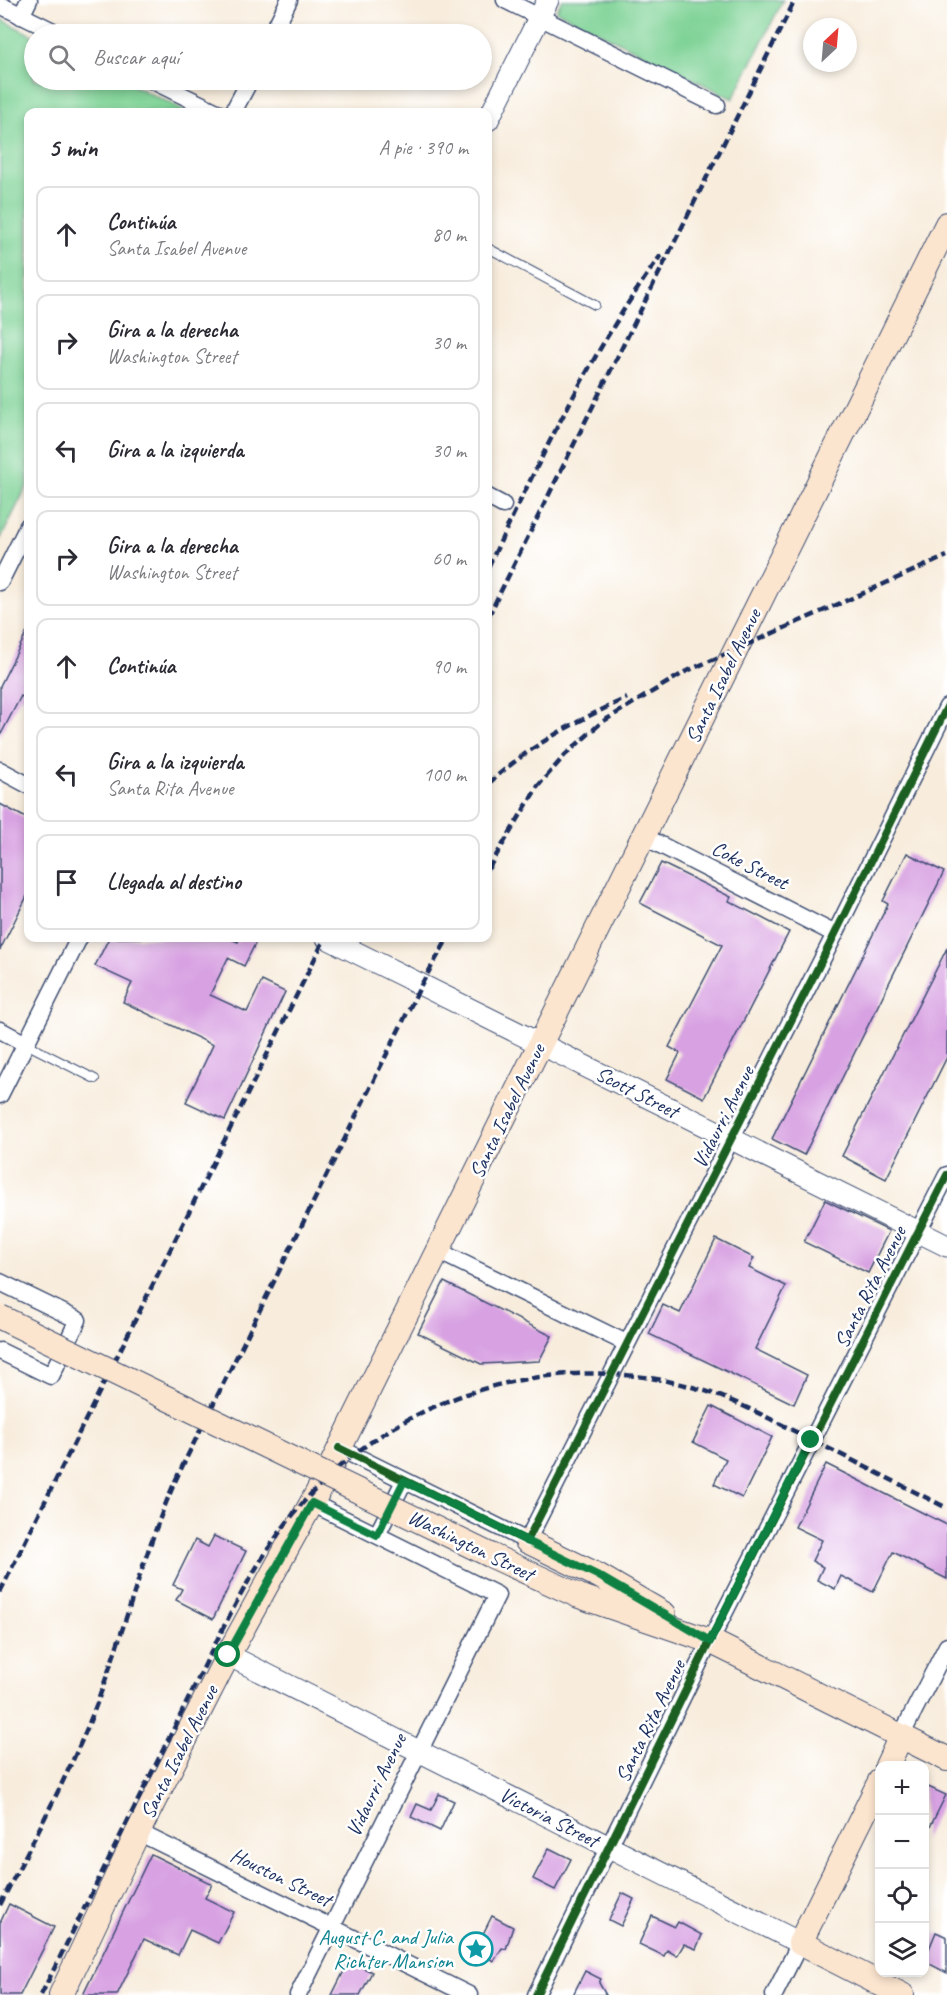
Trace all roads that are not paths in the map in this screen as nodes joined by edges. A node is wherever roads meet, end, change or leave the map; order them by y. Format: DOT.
graph roads {
  1 [pos="29,0"];
  2 [pos="289,0"];
  3 [pos="504,0"];
  4 [pos="0,5"];
  5 [pos="544,9"];
  6 [pos="21,16"];
  7 [pos="38,24"];
  8 [pos="277,24"];
  9 [pos="171,90"];
  10 [pos="245,90"];
  11 [pos="717,105"];
  12 [pos="210,108"];
  13 [pos="235,108"];
  14 [pos="492,112"];
  15 [pos="947,224"];
  16 [pos="492,250"];
  17 [pos="595,305"];
  18 [pos="492,499"];
  19 [pos="503,505"];
  20 [pos="24,534"];
  21 [pos="0,582"];
  22 [pos="947,707"];
  23 [pos="0,770"];
  24 [pos="24,783"];
  25 [pos="645,837"];
  26 [pos="835,934"];
  27 [pos="77,942"];
  28 [pos="335,942"];
  29 [pos="0,1030"];
  30 [pos="26,1044"];
  31 [pos="540,1044"];
  32 [pos="95,1079"];
  33 [pos="0,1095"];
  34 [pos="732,1140"];
  35 [pos="947,1175"];
  36 [pos="918,1231"];
  37 [pos="947,1245"];
  38 [pos="438,1251"];
  39 [pos="0,1282"];
  40 [pos="0,1317"];
  41 [pos="626,1343"];
  42 [pos="0,1351"];
  43 [pos="339,1448"];
  44 [pos="404,1481"];
  45 [pos="312,1503"];
  46 [pos="377,1535"];
  47 [pos="527,1541"];
  48 [pos="497,1595"];
  49 [pos="710,1641"];
  50 [pos="947,1646"];
  51 [pos="228,1655"];
  52 [pos="901,1736"];
  53 [pos="418,1750"];
  54 [pos="947,1759"];
  55 [pos="889,1761"];
  56 [pos="875,1789"];
  57 [pos="138,1832"];
  58 [pos="609,1847"];
  59 [pos="332,1927"];
  60 [pos="800,1943"];
  61 [pos="61,1995"];
  62 [pos="297,1995"];
  63 [pos="469,1995"];
  64 [pos="536,1995"];
  65 [pos="774,1995"];
  66 [pos="902,1995"];
  1 -- 6 [label="street"];
  2 -- 8 [label="street"];
  3 -- 5 [label="street"];
  4 -- 6 [label="street"];
  5 -- 11 [label="street"];
  5 -- 14 [label="street"];
  6 -- 7 [label="street"];
  9 -- 12 [label="street"];
  10 -- 13 [label="street"];
  15 -- 25 [label="main road, Santa Isabel Avenue"];
  16 -- 17 [label="lane"];
  18 -- 19 [label="street"];
  20 -- 21 [label="street"];
  22 -- 26 [label="street, Vidaurri Avenue"];
  23 -- 24 [label="street"];
  25 -- 26 [label="street, Coke Street"];
  25 -- 31 [label="main road, Santa Isabel Avenue"];
  26 -- 34 [label="street, Vidaurri Avenue"];
  27 -- 30 [label="street"];
  28 -- 31 [label="street, Scott Street"];
  29 -- 30 [label="street"];
  30 -- 32 [label="lane"];
  30 -- 33 [label="street"];
  31 -- 34 [label="street, Scott Street"];
  31 -- 38 [label="main road, Santa Isabel Avenue"];
  34 -- 36 [label="street, Scott Street"];
  34 -- 41 [label="street, Vidaurri Avenue"];
  35 -- 36 [label="street, Santa Rita Avenue"];
  36 -- 37 [label="street, Scott Street"];
  36 -- 49 [label="street, Santa Rita Avenue"];
  38 -- 41 [label="street"];
  38 -- 43 [label="main road, Santa Isabel Avenue"];
  39 -- 42 [label="street"];
  40 -- 49 [label="main road, Washington Street, bridge"];
  41 -- 47 [label="street, Vidaurri Avenue"];
  43 -- 44 [label="street, Washington Street"];
  43 -- 45 [label="main road, Santa Isabel Avenue"];
  44 -- 46 [label="street"];
  44 -- 47 [label="street, Washington Street"];
  45 -- 46 [label="street, Washington Street"];
  45 -- 51 [label="main road, Santa Isabel Avenue"];
  46 -- 48 [label="street, Washington Street"];
  47 -- 49 [label="main road"];
  48 -- 53 [label="street, Vidaurri Avenue"];
  49 -- 52 [label="main road, Washington Street"];
  49 -- 58 [label="street, Santa Rita Avenue"];
  50 -- 52 [label="street"];
  51 -- 53 [label="street, Victoria Street"];
  51 -- 57 [label="main road, Santa Isabel Avenue"];
  52 -- 54 [label="main road, Washington Street"];
  52 -- 55 [label="main road"];
  53 -- 58 [label="street, Victoria Street"];
  53 -- 59 [label="street, Vidaurri Avenue"];
  56 -- 60 [label="main road"];
  57 -- 59 [label="street, Houston Street"];
  57 -- 61 [label="main road, Santa Isabel Avenue"];
  58 -- 60 [label="street, Victoria Street"];
  58 -- 64 [label="street, Santa Rita Avenue"];
  59 -- 62 [label="street, Vidaurri Avenue"];
  59 -- 63 [label="street, Houston Street"];
  60 -- 65 [label="street"];
  60 -- 66 [label="main road, Victoria Street"];
}
